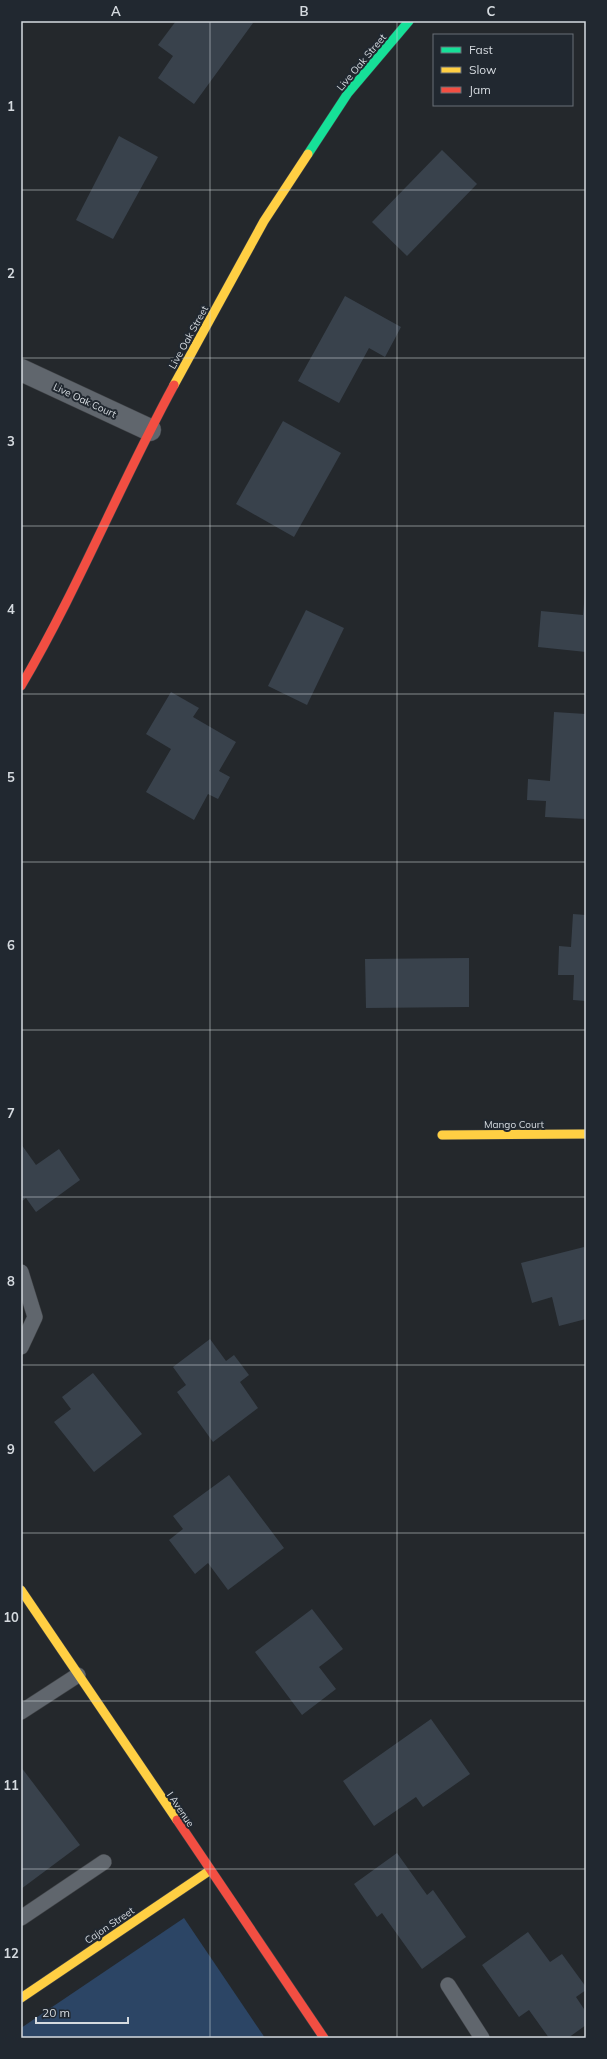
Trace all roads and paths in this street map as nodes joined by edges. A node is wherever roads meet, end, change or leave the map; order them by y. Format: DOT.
graph roads {
  1 [pos="410,21"];
  2 [pos="21,370"];
  3 [pos="150,430"];
  4 [pos="21,686"];
  5 [pos="586,1134"];
  6 [pos="442,1135"];
  7 [pos="21,1272"];
  8 [pos="21,1347"];
  9 [pos="21,1590"];
  10 [pos="78,1675"];
  11 [pos="21,1712"];
  12 [pos="104,1862"];
  13 [pos="209,1871"];
  14 [pos="21,1918"];
  15 [pos="448,1985"];
  16 [pos="21,1998"];
  17 [pos="324,2038"];
  18 [pos="482,2038"];
  1 -- 3 [label="street, Live Oak Street"];
  2 -- 3 [label="street, Live Oak Court"];
  3 -- 4 [label="street, Live Oak Street"];
  5 -- 6 [label="street, Mango Court"];
  7 -- 8 [label="lane"];
  9 -- 10 [label="street, I Avenue"];
  10 -- 11 [label="lane"];
  10 -- 13 [label="street, I Avenue"];
  12 -- 14 [label="lane"];
  13 -- 16 [label="street, Cajon Street"];
  13 -- 17 [label="street, I Avenue"];
  15 -- 18 [label="lane"];
}
